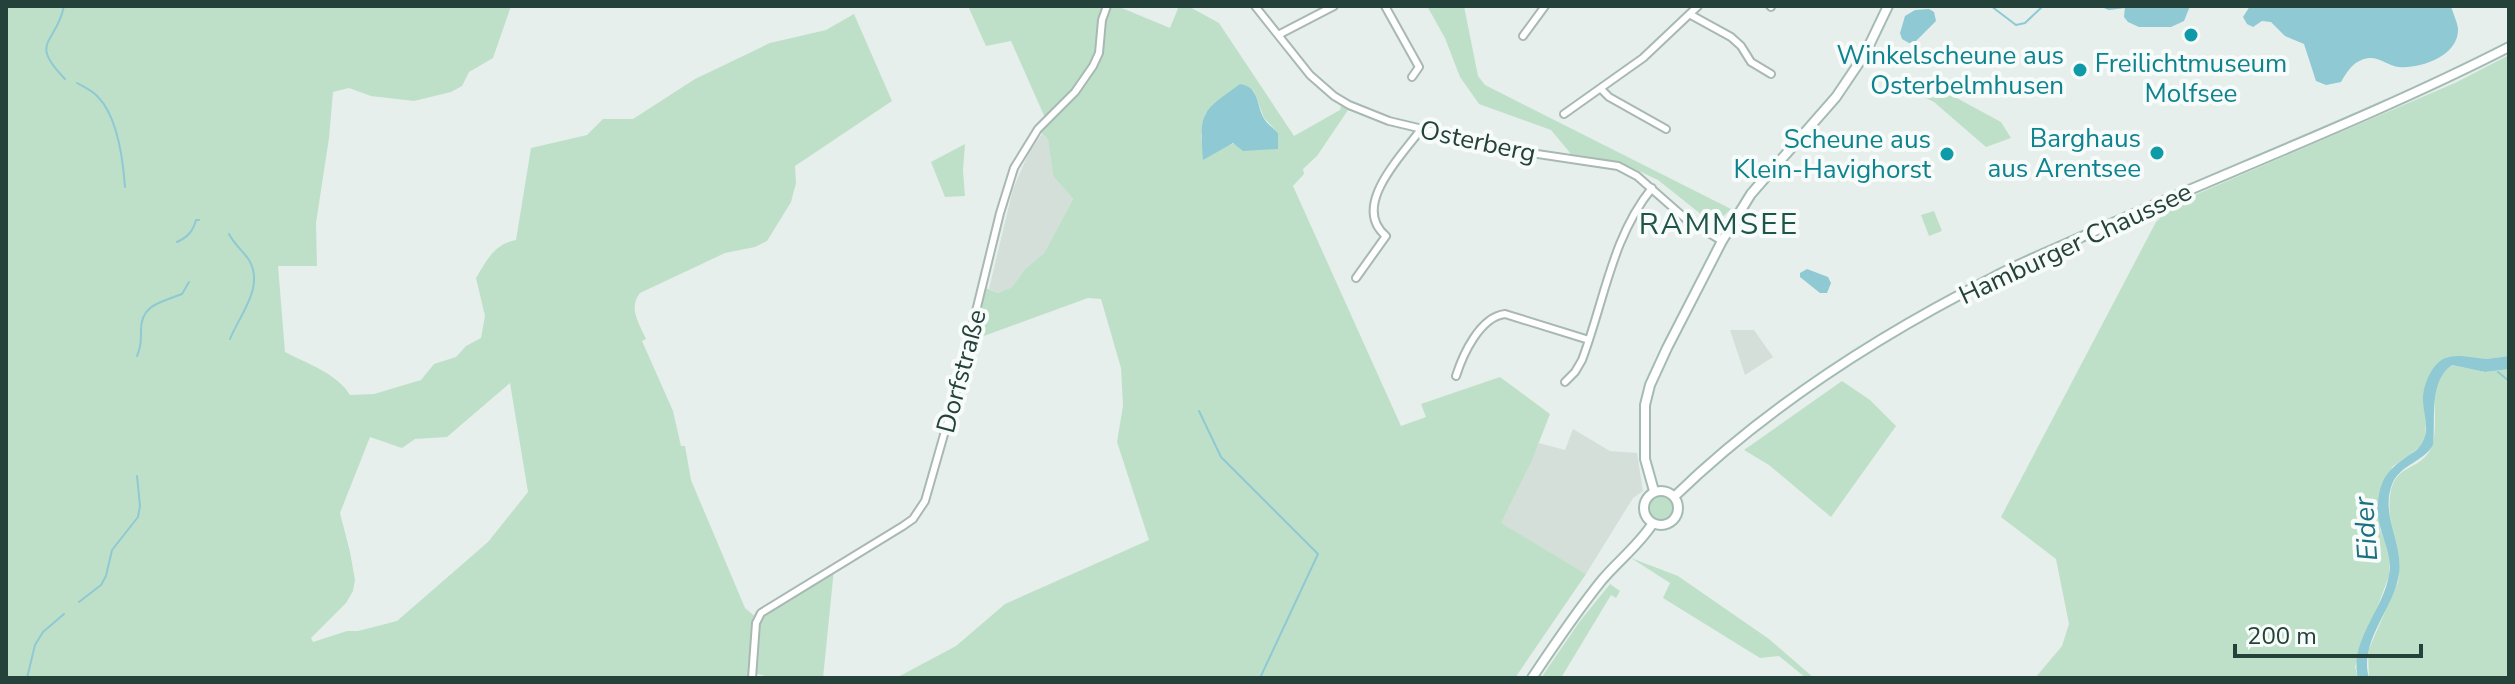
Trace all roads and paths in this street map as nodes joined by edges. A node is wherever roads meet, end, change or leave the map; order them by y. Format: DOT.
graph roads {
  1 [pos="1107,6"];
  2 [pos="1255,6"];
  3 [pos="1333,6"];
  4 [pos="1385,6"];
  5 [pos="1545,6"];
  6 [pos="1698,6"];
  7 [pos="1888,6"];
  8 [pos="1691,15"];
  9 [pos="1280,34"];
  10 [pos="1523,36"];
  11 [pos="2509,47"];
  12 [pos="1771,74"];
  13 [pos="1412,77"];
  14 [pos="1601,89"];
  15 [pos="1564,114"];
  16 [pos="1421,129"];
  17 [pos="1666,129"];
  18 [pos="1652,188"];
  19 [pos="1722,241"];
  20 [pos="1356,278"];
  21 [pos="1589,340"];
  22 [pos="1456,376"];
  23 [pos="1565,382"];
  24 [pos="1654,491"];
  25 [pos="1675,496"];
  26 [pos="1653,523"];
  27 [pos="752,678"];
  28 [pos="1532,678"];
  1 -- 27 [label="street, Dorfstraße"];
  2 -- 9 [label="street, Osterberg"];
  3 -- 9 [label="street"];
  4 -- 13 [label="street"];
  5 -- 10 [label="street"];
  6 -- 8 [label="street"];
  7 -- 19 [label="main road"];
  8 -- 12 [label="street"];
  8 -- 14 [label="street"];
  9 -- 16 [label="street, Osterberg"];
  11 -- 25 [label="main road, Hamburger Chaussee"];
  14 -- 15 [label="street"];
  14 -- 17 [label="street"];
  16 -- 18 [label="street, Osterberg"];
  16 -- 20 [label="street"];
  18 -- 19 [label="street, Osterberg"];
  18 -- 21 [label="street"];
  19 -- 24 [label="main road"];
  21 -- 22 [label="street"];
  21 -- 23 [label="street"];
  24 -- 25 [label="main road"];
  24 -- 26 [label="main road"];
  25 -- 26 [label="main road"];
  26 -- 28 [label="main road"];
}
